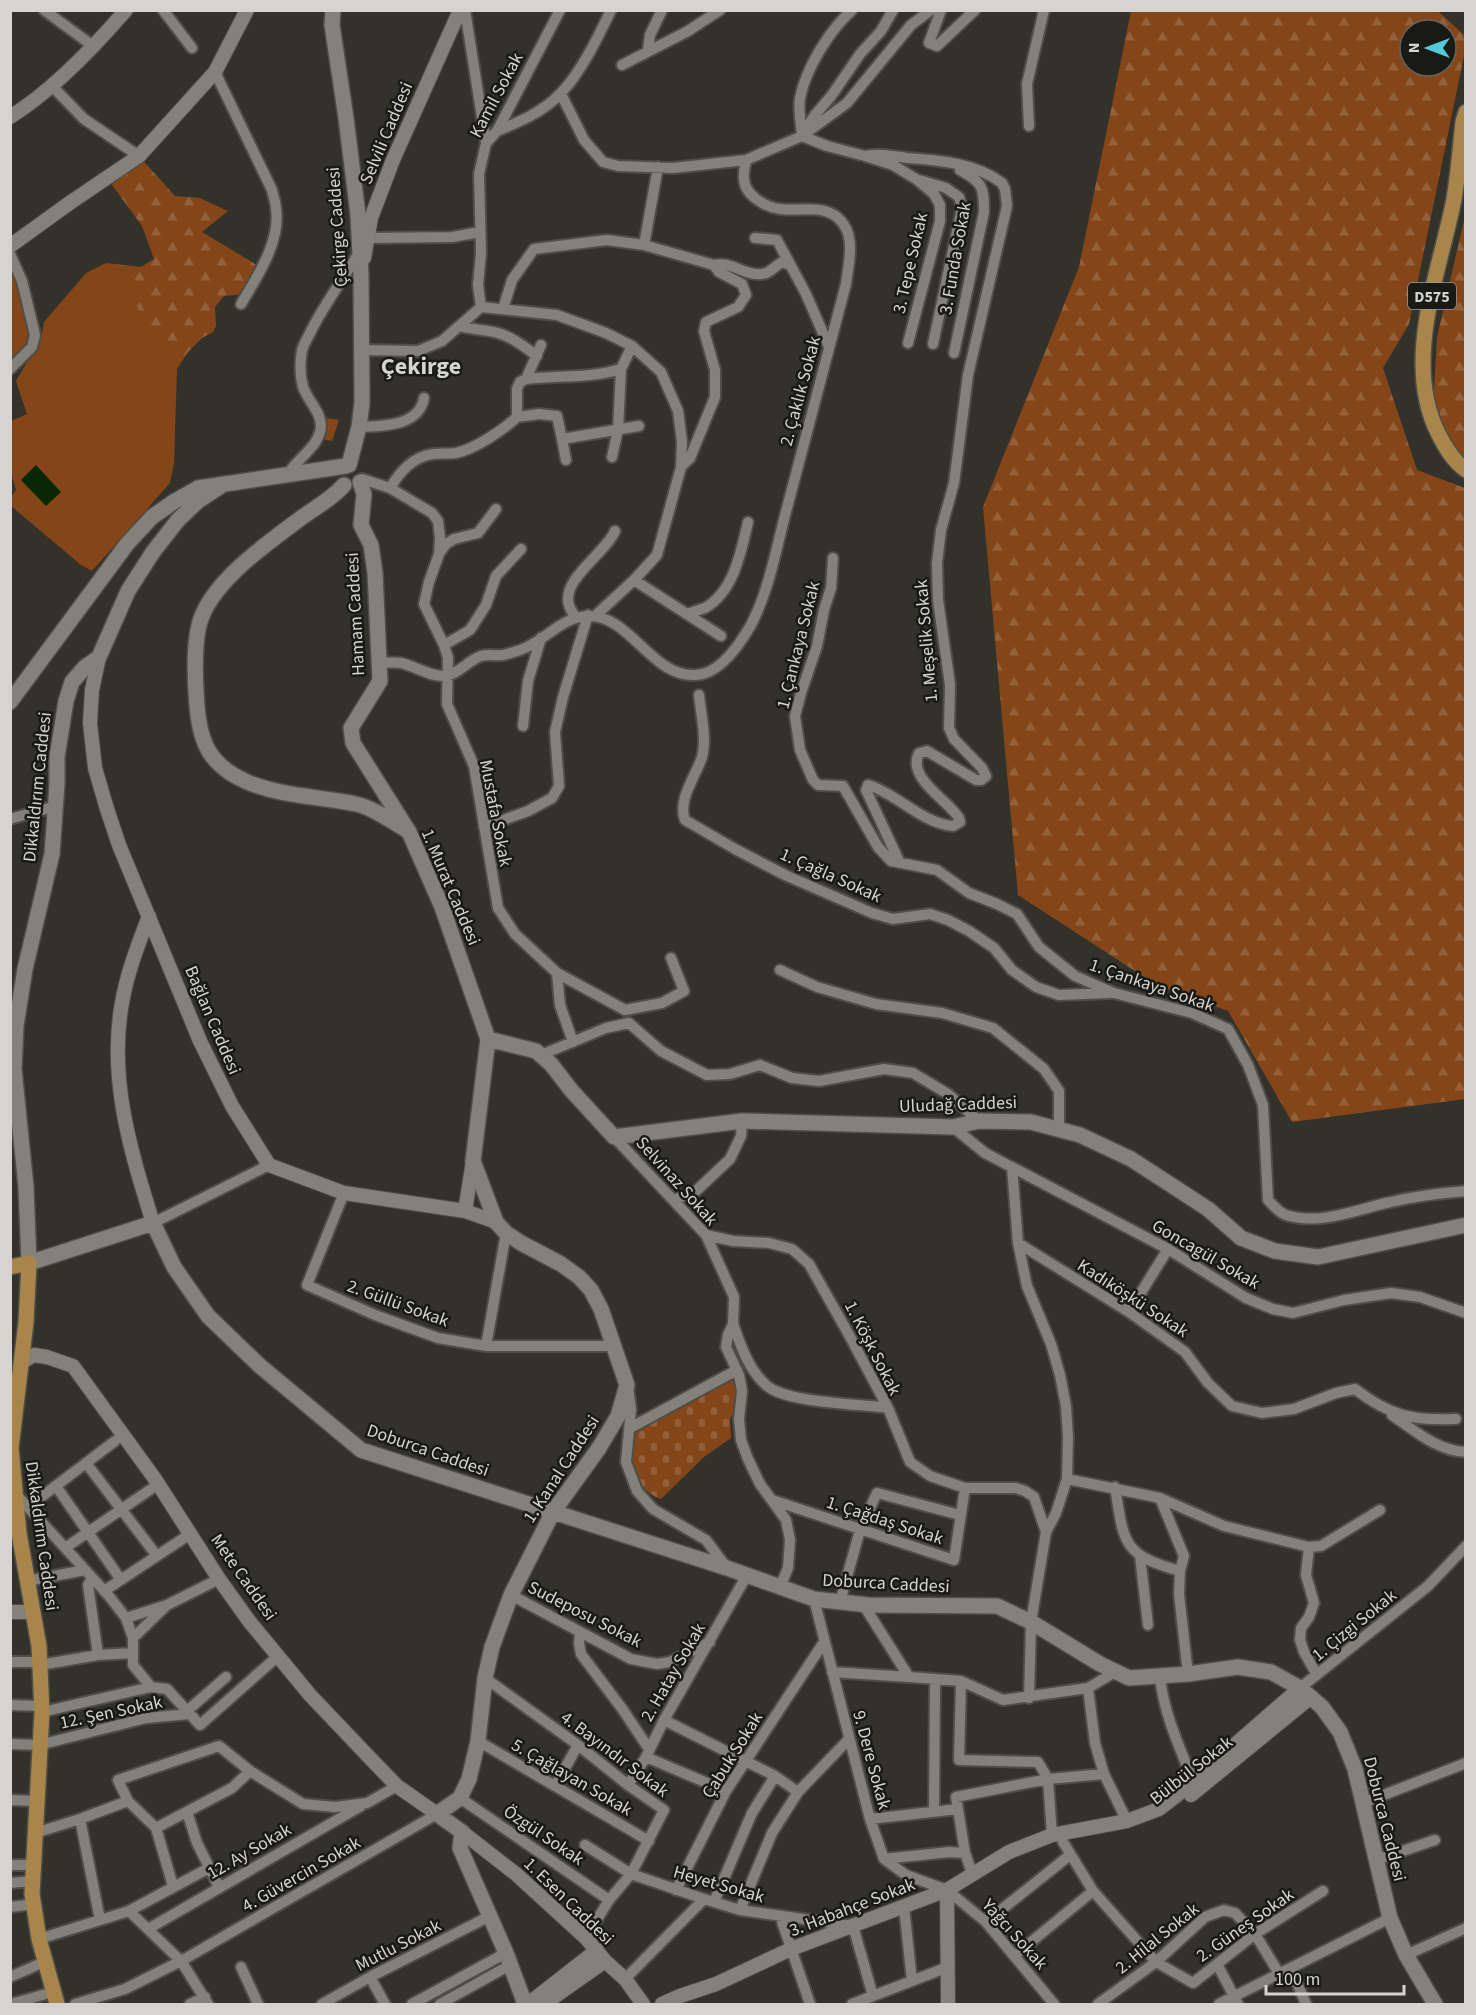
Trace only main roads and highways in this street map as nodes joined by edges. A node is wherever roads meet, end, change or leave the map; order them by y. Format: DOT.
graph roads {
  1 [pos="333,10"];
  2 [pos="1466,112"];
  3 [pos="1466,470"];
  4 [pos="352,475"];
  5 [pos="224,484"];
  6 [pos="10,702"];
  7 [pos="382,788"];
  8 [pos="359,804"];
  9 [pos="409,832"];
  10 [pos="488,1039"];
  11 [pos="13,1055"];
  12 [pos="1466,1225"];
  13 [pos="29,1263"];
  14 [pos="10,1268"];
  15 [pos="553,1512"];
  16 [pos="15,1534"];
  17 [pos="460,1798"];
  18 [pos="456,1827"];
  19 [pos="55,1998"];
  20 [pos="526,2004"];
  21 [pos="1435,2004"];
  1 -- 4 [label="main road, Çekirge Caddesi"];
  2 -- 3 [label="main road, D575"];
  4 -- 5 [label="main road"];
  4 -- 7 [label="main road, Hamam Caddesi"];
  4 -- 8 [label="main road, 1. Murat Caddesi"];
  5 -- 6 [label="main road"];
  5 -- 11 [label="main road, Dikkaldırım Caddesi"];
  7 -- 8 [label="main road"];
  7 -- 9 [label="main road, Hamam Caddesi"];
  8 -- 9 [label="main road, 1. Murat Caddesi"];
  9 -- 10 [label="main road, 1. Murat Caddesi"];
  10 -- 12 [label="main road, Uludağ Caddesi"];
  10 -- 15 [label="main road, 1. Kanal Caddesi"];
  11 -- 13 [label="main road, Dikkaldırım Caddesi"];
  13 -- 14 [label="main road"];
  13 -- 15 [label="main road, Doburca Caddesi"];
  13 -- 16 [label="main road, Dikkaldırım Caddesi"];
  15 -- 17 [label="main road, 1. Kanal Caddesi"];
  15 -- 21 [label="main road, Doburca Caddesi"];
  16 -- 19 [label="main road, Dikkaldırım Caddesi"];
  17 -- 18 [label="main road, 1. Kanal Caddesi"];
  17 -- 18 [label="main road, Mete Caddesi"];
  18 -- 20 [label="main road"];
}
